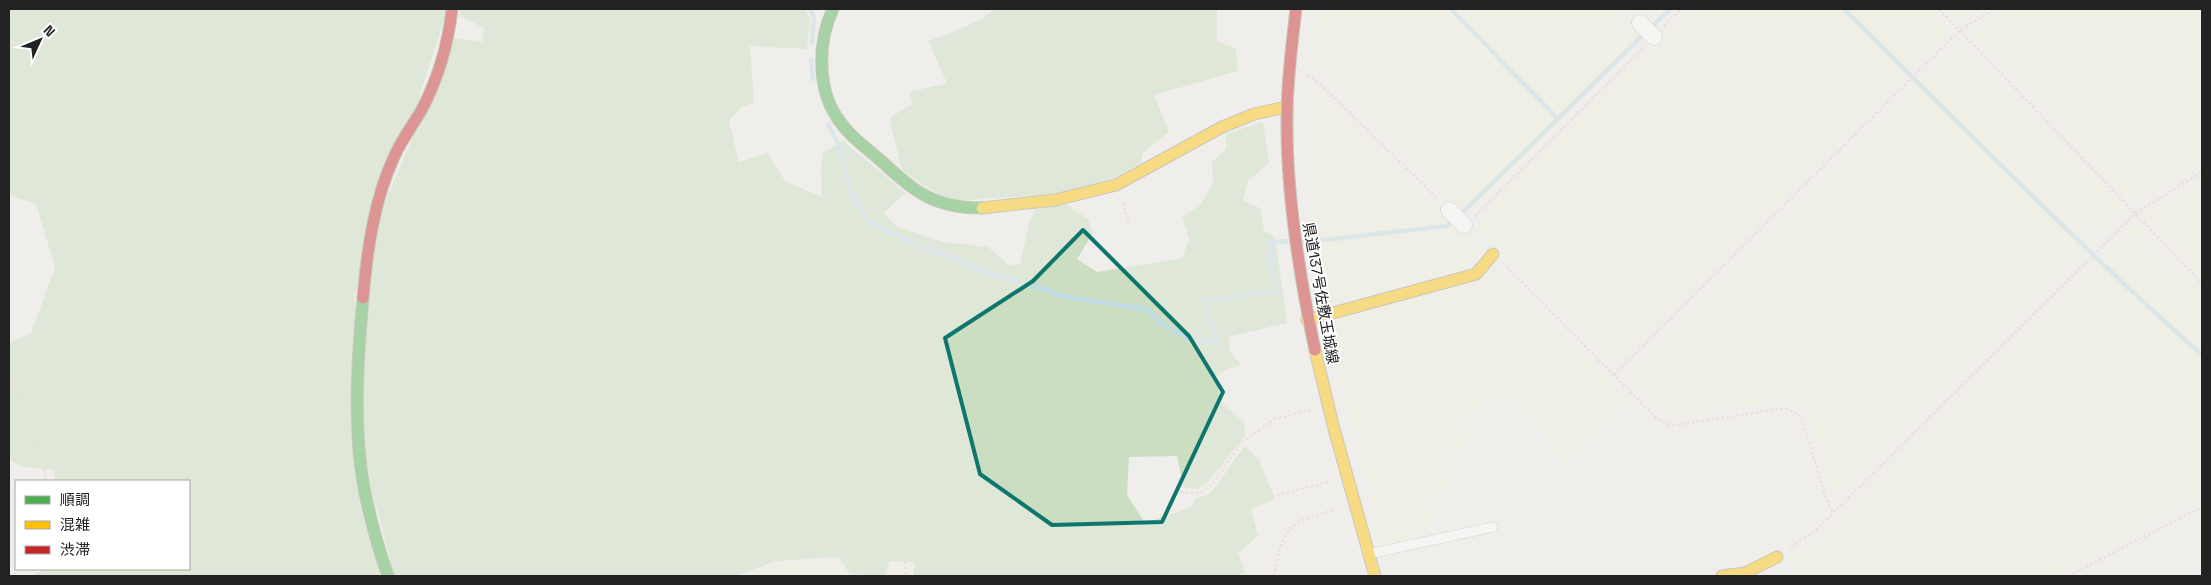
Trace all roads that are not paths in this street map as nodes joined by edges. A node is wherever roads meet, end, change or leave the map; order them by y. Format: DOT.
graph roads {
  1 [pos="452,9"];
  2 [pos="833,9"];
  3 [pos="1296,9"];
  4 [pos="1640,23"];
  5 [pos="1654,37"];
  6 [pos="1287,107"];
  7 [pos="1449,210"];
  8 [pos="1464,225"];
  9 [pos="1493,254"];
  10 [pos="1307,320"];
  11 [pos="1493,527"];
  12 [pos="1369,554"];
  13 [pos="1777,557"];
  14 [pos="1745,575"];
  15 [pos="388,576"];
  16 [pos="1375,576"];
  17 [pos="1722,576"];
  1 -- 15 [label="street"];
  2 -- 6 [label="street"];
  3 -- 6 [label="street, 県道137号佐敷玉城線"];
  4 -- 5 [label="street"];
  6 -- 10 [label="street, 県道137号佐敷玉城線"];
  7 -- 8 [label="street"];
  9 -- 10 [label="street"];
  10 -- 12 [label="street, 県道137号佐敷玉城線"];
  11 -- 12 [label="lane"];
  12 -- 16 [label="street, 県道137号佐敷玉城線"];
  13 -- 14 [label="street"];
  14 -- 17 [label="street"];
}
